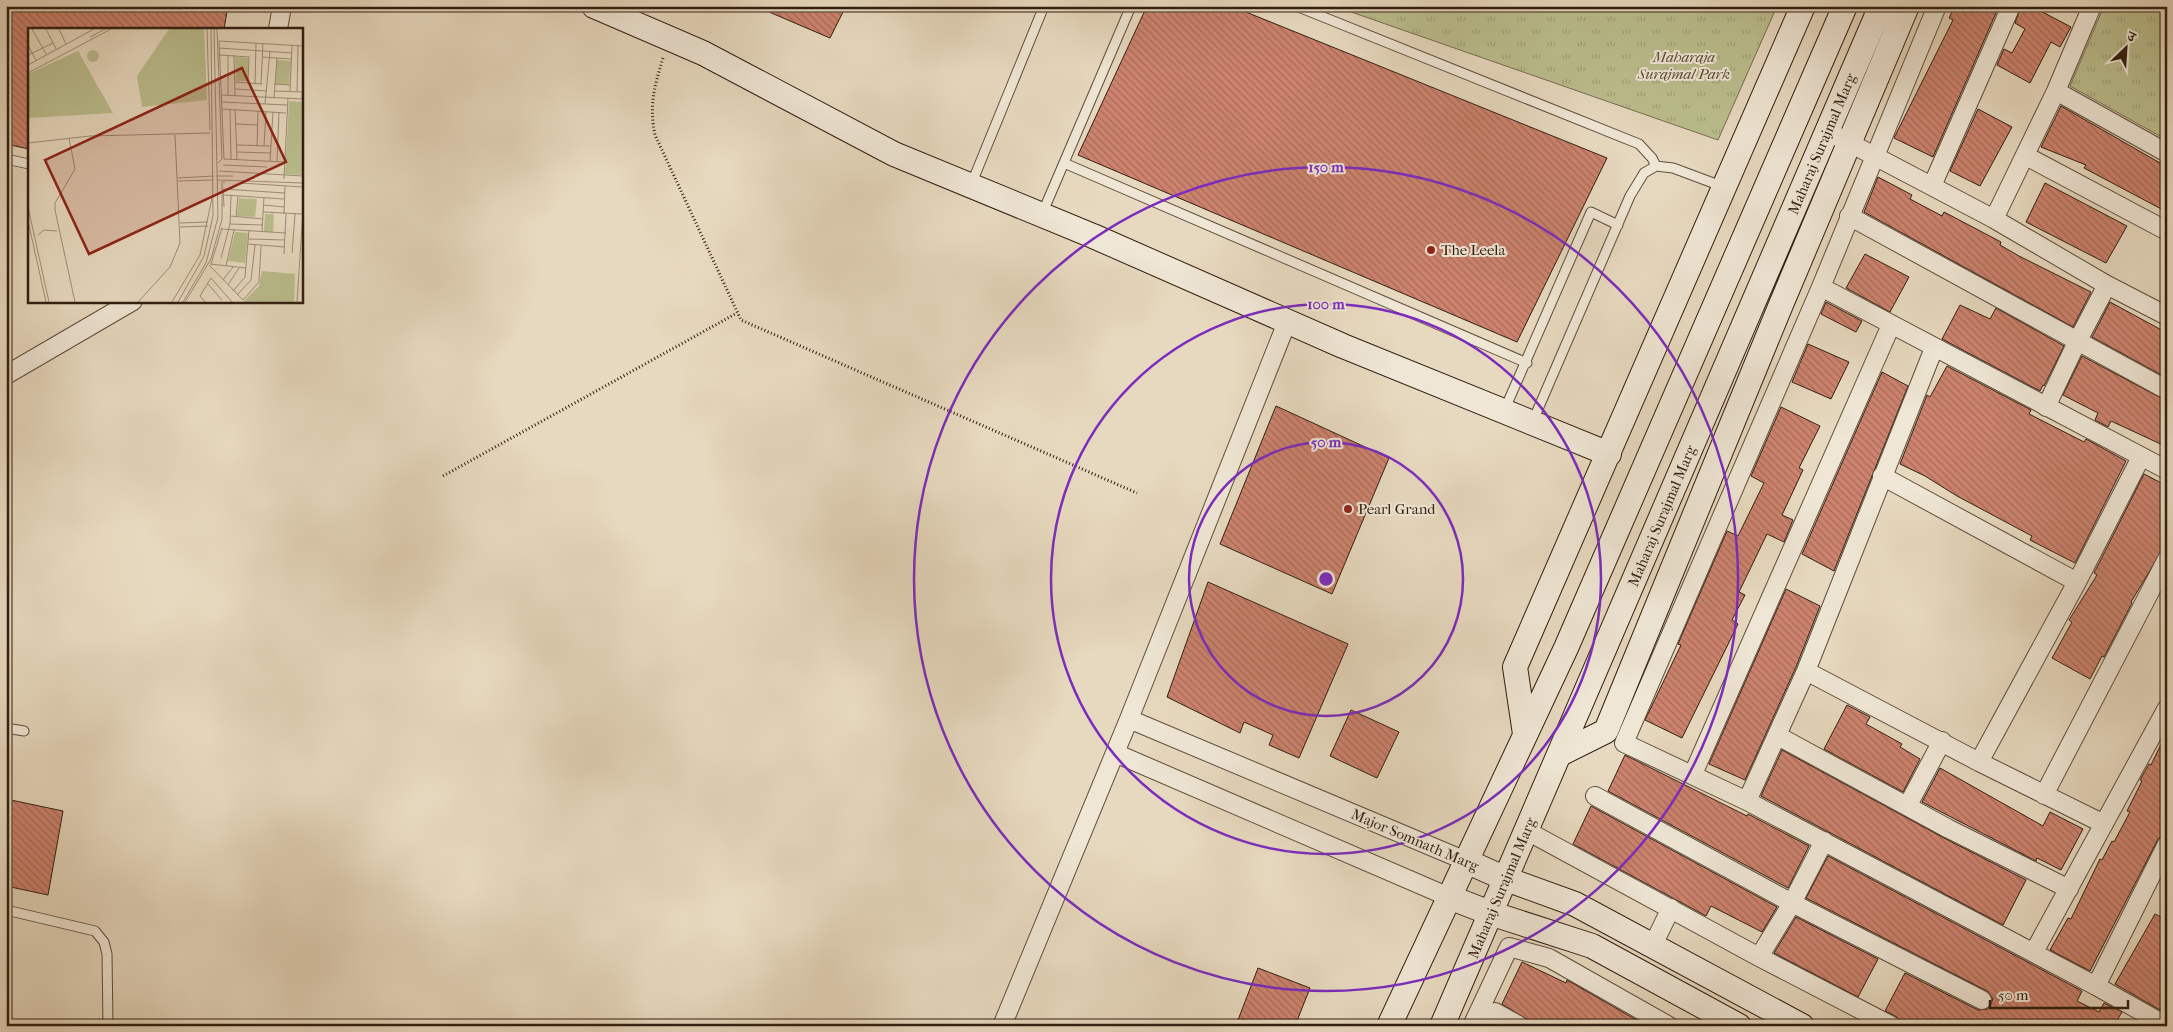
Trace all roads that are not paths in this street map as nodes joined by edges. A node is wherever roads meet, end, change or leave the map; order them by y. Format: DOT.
graph roads {
  1 [pos="282,6"];
  2 [pos="594,6"];
  3 [pos="1044,6"];
  4 [pos="1131,6"];
  5 [pos="1296,6"];
  6 [pos="1803,6"];
  7 [pos="1845,6"];
  8 [pos="1881,6"];
  9 [pos="1907,6"];
  10 [pos="1937,6"];
  11 [pos="2012,6"];
  12 [pos="2092,6"];
  13 [pos="278,28"];
  14 [pos="2056,91"];
  15 [pos="1758,110"];
  16 [pos="1792,128"];
  17 [pos="1827,131"];
  18 [pos="1850,142"];
  19 [pos="2167,153"];
  20 [pos="1874,155"];
  21 [pos="2026,156"];
  22 [pos="6,159"];
  23 [pos="1064,163"];
  24 [pos="28,164"];
  25 [pos="1656,166"];
  26 [pos="971,185"];
  27 [pos="1932,186"];
  28 [pos="1724,187"];
  29 [pos="1042,215"];
  30 [pos="1849,216"];
  31 [pos="1994,219"];
  32 [pos="1618,225"];
  33 [pos="2167,231"];
  34 [pos="2108,285"];
  35 [pos="1821,287"];
  36 [pos="131,302"];
  37 [pos="2167,316"];
  38 [pos="1287,322"];
  39 [pos="1892,325"];
  40 [pos="2076,342"];
  41 [pos="1934,348"];
  42 [pos="1527,362"];
  43 [pos="6,375"];
  44 [pos="2167,390"];
  45 [pos="2046,407"];
  46 [pos="1504,411"];
  47 [pos="1532,423"];
  48 [pos="1609,454"];
  49 [pos="2141,457"];
  50 [pos="2167,470"];
  51 [pos="1882,476"];
  52 [pos="2167,559"];
  53 [pos="2077,582"];
  54 [pos="1806,671"];
  55 [pos="2167,708"];
  56 [pos="1129,719"];
  57 [pos="6,728"];
  58 [pos="24,731"];
  59 [pos="1525,734"];
  60 [pos="1778,736"];
  61 [pos="1942,741"];
  62 [pos="1115,753"];
  63 [pos="1560,754"];
  64 [pos="1979,762"];
  65 [pos="1693,774"];
  66 [pos="2044,794"];
  67 [pos="1595,796"];
  68 [pos="1747,801"];
  69 [pos="1908,805"];
  70 [pos="2104,824"];
  71 [pos="1527,831"];
  72 [pos="1824,842"];
  73 [pos="2167,844"];
  74 [pos="1466,861"];
  75 [pos="1506,879"];
  76 [pos="2069,889"];
  77 [pos="1449,897"];
  78 [pos="1792,903"];
  79 [pos="1671,908"];
  80 [pos="6,910"];
  81 [pos="1490,913"];
  82 [pos="1653,946"];
  83 [pos="2034,952"];
  84 [pos="1759,957"];
  85 [pos="2096,986"];
  86 [pos="1982,1000"];
  87 [pos="2163,1021"];
  88 [pos="108,1026"];
  89 [pos="1002,1026"];
  90 [pos="1389,1026"];
  91 [pos="1442,1026"];
  92 [pos="1472,1026"];
  93 [pos="1490,1026"];
  94 [pos="1520,1026"];
  95 [pos="1669,1026"];
  96 [pos="1739,1026"];
  97 [pos="1802,1026"];
  98 [pos="1892,1026"];
  1 -- 13 [label="street"];
  2 -- 26 [label="main road"];
  3 -- 26 [label="lane"];
  4 -- 23 [label="lane"];
  5 -- 25 [label="lane"];
  6 -- 15 [label="main road"];
  7 -- 16 [label="main road"];
  8 -- 17 [label="main road, Maharaj Surajmal Marg"];
  9 -- 18 [label="main road"];
  10 -- 20 [label="street"];
  11 -- 27 [label="street"];
  12 -- 14 [label="street"];
  14 -- 19 [label="street"];
  14 -- 21 [label="street"];
  15 -- 16 [label="main road"];
  15 -- 28 [label="main road"];
  16 -- 59 [label="main road"];
  17 -- 18 [label="street"];
  17 -- 63 [label="main road, Maharaj Surajmal Marg"];
  18 -- 20 [label="street"];
  18 -- 63 [label="main road"];
  20 -- 27 [label="street"];
  20 -- 30 [label="street"];
  21 -- 31 [label="street"];
  21 -- 33 [label="street"];
  22 -- 24 [label="lane"];
  23 -- 29 [label="lane"];
  23 -- 42 [label="lane"];
  25 -- 28 [label="lane"];
  25 -- 32 [label="lane"];
  26 -- 29 [label="main road"];
  27 -- 31 [label="street"];
  28 -- 48 [label="main road"];
  29 -- 38 [label="main road"];
  30 -- 35 [label="street"];
  30 -- 40 [label="street"];
  31 -- 34 [label="street"];
  32 -- 42 [label="lane"];
  32 -- 47 [label="lane"];
  34 -- 37 [label="street"];
  34 -- 40 [label="street"];
  35 -- 39 [label="street"];
  35 -- 65 [label="street"];
  36 -- 43 [label="street"];
  38 -- 46 [label="main road"];
  38 -- 56 [label="street"];
  39 -- 41 [label="street"];
  39 -- 65 [label="street"];
  40 -- 44 [label="street"];
  40 -- 45 [label="street"];
  41 -- 45 [label="street"];
  41 -- 51 [label="street"];
  42 -- 46 [label="lane"];
  45 -- 49 [label="street"];
  46 -- 47 [label="main road"];
  47 -- 48 [label="main road"];
  48 -- 59 [label="main road"];
  49 -- 50 [label="street"];
  49 -- 53 [label="street"];
  51 -- 53 [label="street"];
  51 -- 54 [label="street"];
  52 -- 66 [label="street"];
  53 -- 64 [label="street"];
  54 -- 60 [label="street"];
  54 -- 61 [label="street"];
  55 -- 70 [label="street"];
  56 -- 62 [label="street"];
  56 -- 74 [label="street, Major Somnath Marg"];
  57 -- 58 [label="lane"];
  59 -- 74 [label="main road"];
  60 -- 68 [label="street"];
  60 -- 69 [label="street"];
  61 -- 64 [label="street"];
  61 -- 69 [label="street"];
  62 -- 77 [label="street"];
  62 -- 89 [label="street"];
  63 -- 71 [label="main road, Maharaj Surajmal Marg"];
  64 -- 66 [label="street"];
  65 -- 68 [label="street"];
  66 -- 70 [label="street"];
  67 -- 78 [label="street"];
  68 -- 72 [label="street"];
  69 -- 76 [label="street"];
  70 -- 76 [label="street"];
  71 -- 75 [label="main road, Maharaj Surajmal Marg"];
  71 -- 79 [label="street"];
  72 -- 78 [label="street"];
  72 -- 83 [label="street"];
  73 -- 85 [label="street"];
  74 -- 75 [label="main road, Major Somnath Marg"];
  74 -- 77 [label="main road"];
  75 -- 81 [label="main road, Maharaj Surajmal Marg"];
  75 -- 82 [label="main road, Major Somnath Marg"];
  76 -- 83 [label="street"];
  77 -- 81 [label="main road"];
  77 -- 90 [label="main road"];
  78 -- 84 [label="street"];
  78 -- 86 [label="street"];
  79 -- 82 [label="street"];
  79 -- 84 [label="street"];
  80 -- 88 [label="lane"];
  81 -- 91 [label="main road, Maharaj Surajmal Marg"];
  81 -- 96 [label="main road"];
  82 -- 97 [label="main road, Major Somnath Marg"];
  83 -- 85 [label="street"];
  84 -- 98 [label="street"];
  85 -- 87 [label="street"];
  92 -- 95 [label="street"];
  93 -- 94 [label="street"];
}
